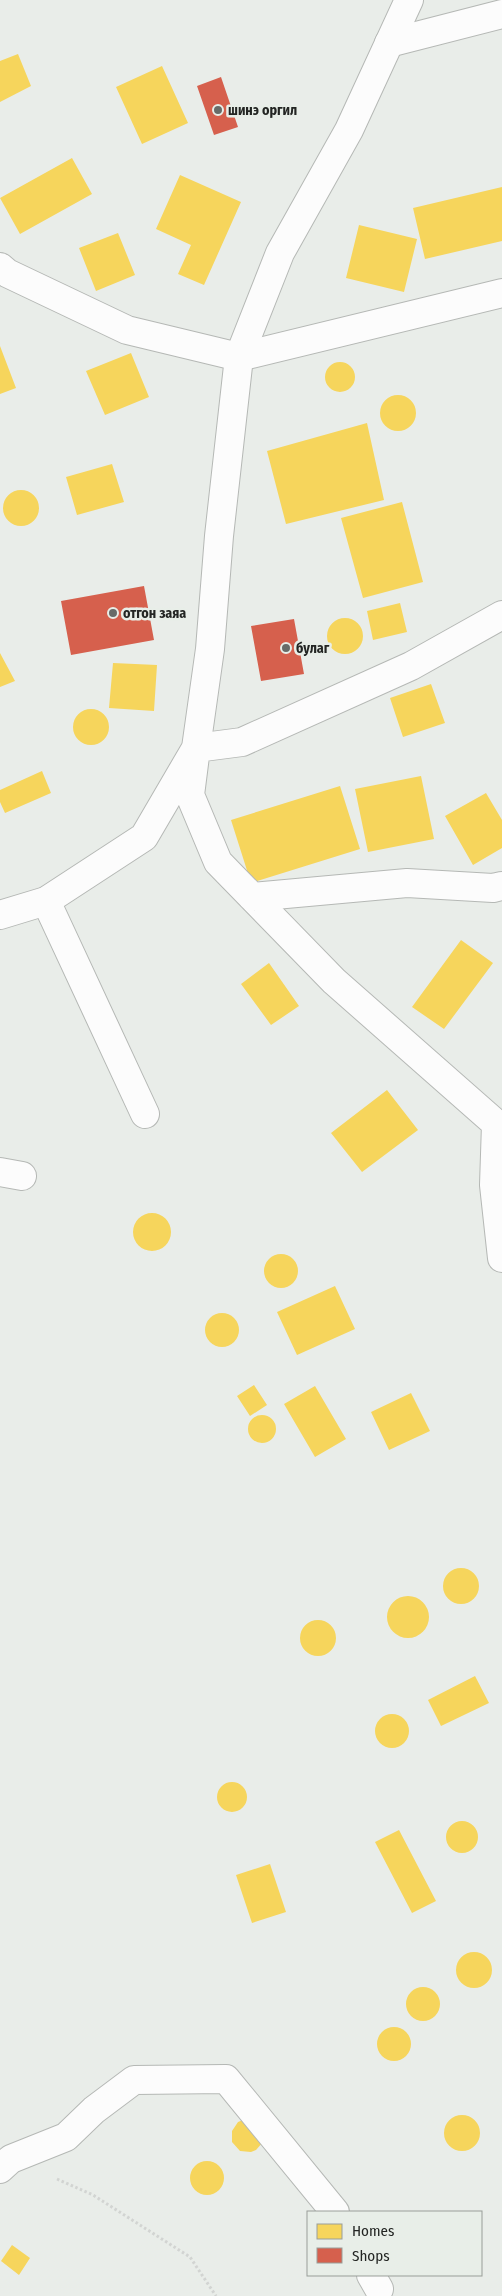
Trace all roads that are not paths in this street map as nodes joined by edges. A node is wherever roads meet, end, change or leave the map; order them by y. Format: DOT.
graph roads {
  1 [pos="409,0"];
  2 [pos="502,14"];
  3 [pos="389,43"];
  4 [pos="0,267"];
  5 [pos="502,292"];
  6 [pos="239,357"];
  7 [pos="502,615"];
  8 [pos="196,748"];
  9 [pos="502,886"];
  10 [pos="252,898"];
  11 [pos="46,901"];
  12 [pos="0,915"];
  13 [pos="145,1114"];
  14 [pos="499,1127"];
  15 [pos="502,1258"];
  16 [pos="5,2164"];
  17 [pos="334,2211"];
  1 -- 3 [label="street"];
  2 -- 3 [label="street"];
  3 -- 6 [label="street"];
  4 -- 6 [label="street"];
  5 -- 6 [label="street"];
  6 -- 8 [label="street"];
  7 -- 8 [label="street"];
  8 -- 10 [label="street"];
  8 -- 11 [label="street"];
  9 -- 10 [label="street"];
  10 -- 14 [label="street"];
  11 -- 12 [label="street"];
  11 -- 13 [label="street"];
  14 -- 15 [label="street"];
  16 -- 17 [label="street"];
}
